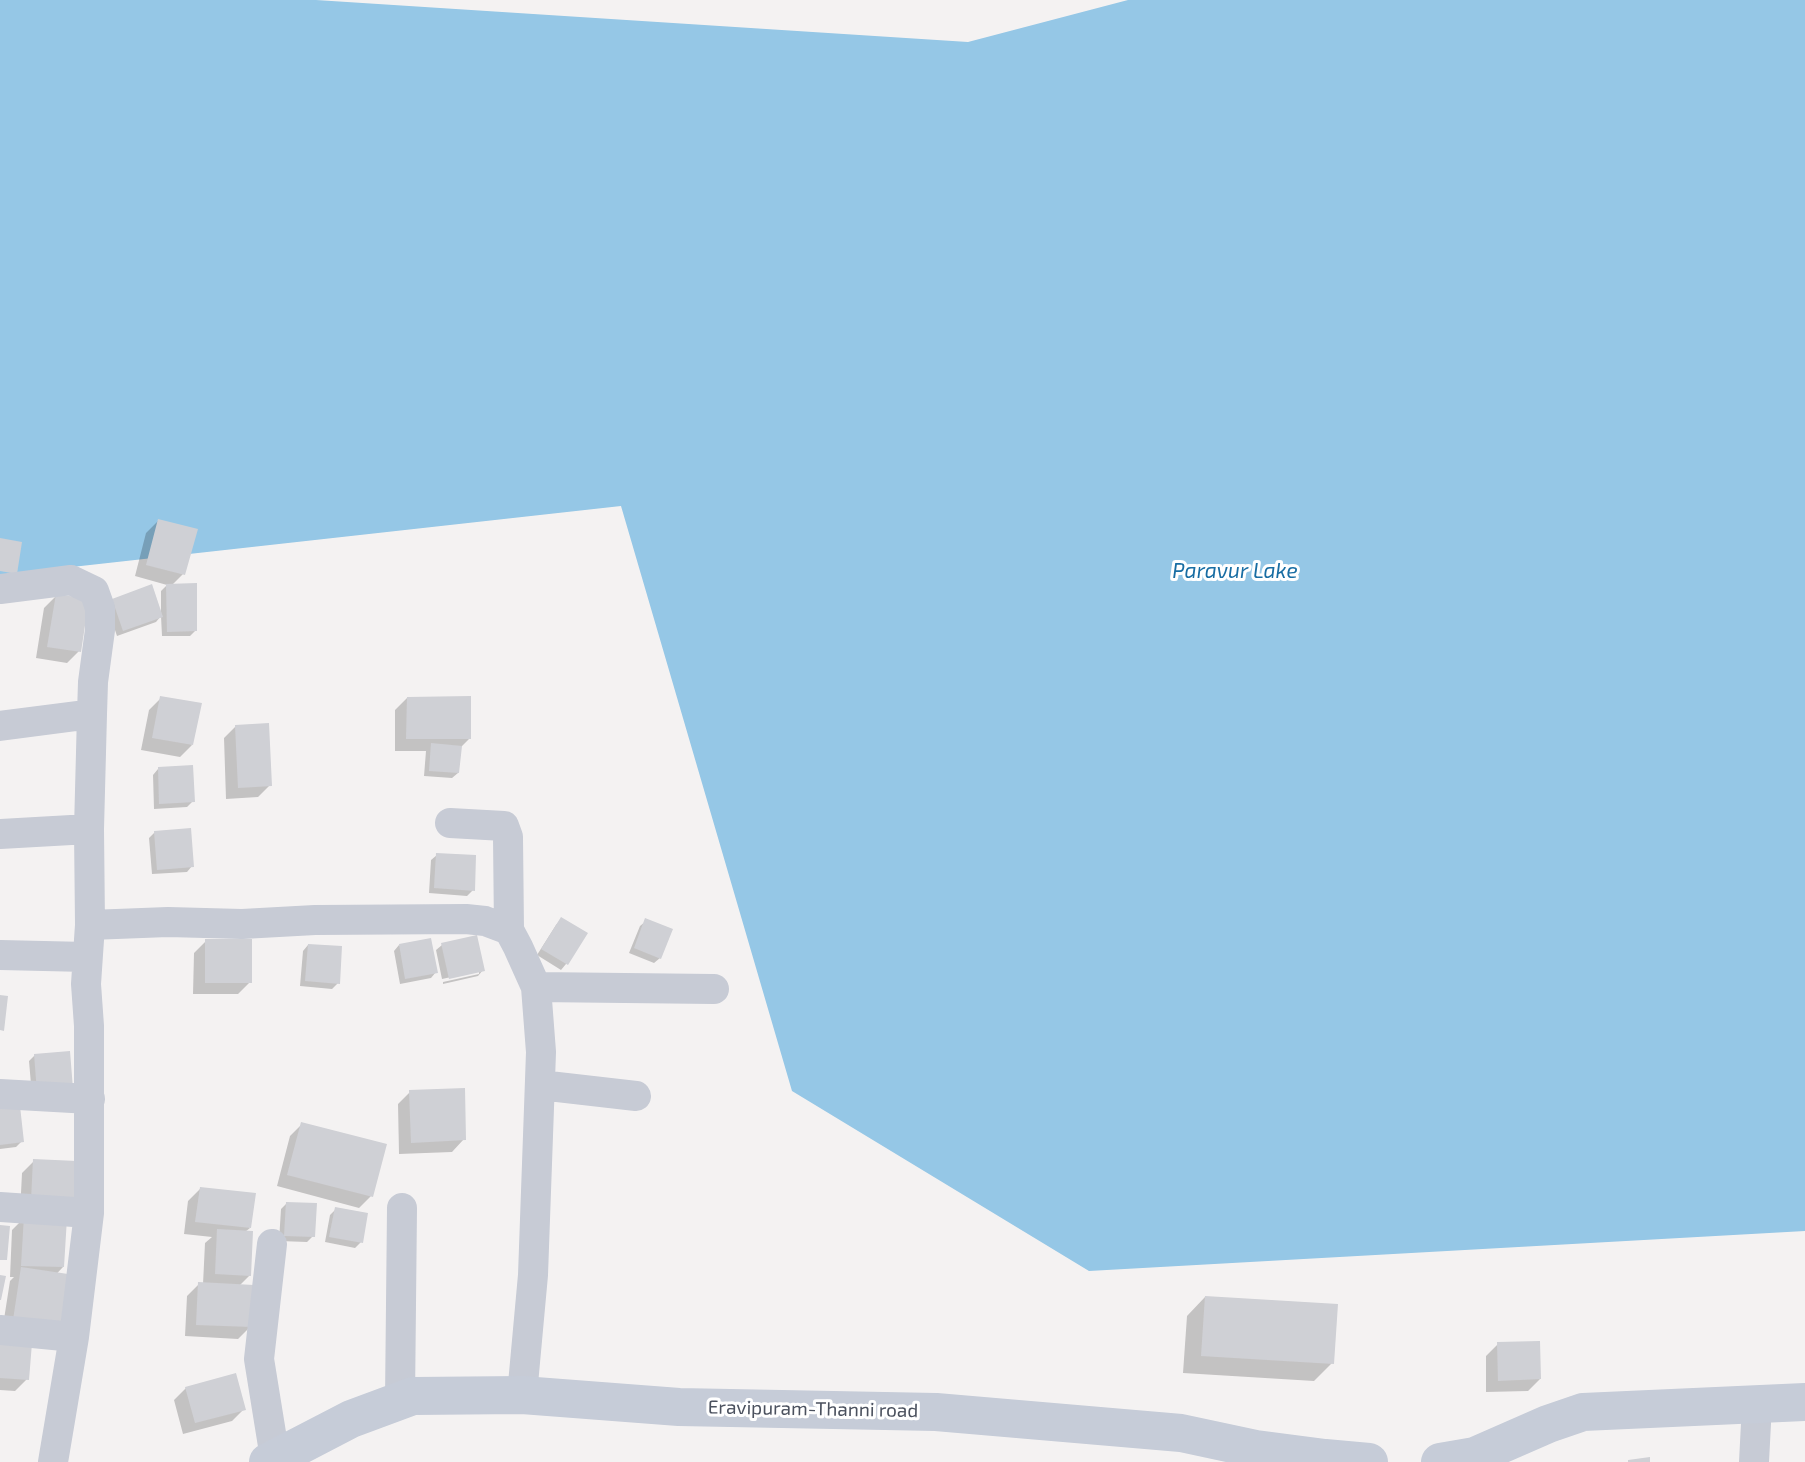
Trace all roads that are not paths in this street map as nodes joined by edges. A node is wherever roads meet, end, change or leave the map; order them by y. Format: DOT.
graph roads {
  1 [pos="0,589"];
  2 [pos="92,714"];
  3 [pos="0,726"];
  4 [pos="450,823"];
  5 [pos="89,830"];
  6 [pos="0,834"];
  7 [pos="90,925"];
  8 [pos="509,930"];
  9 [pos="0,955"];
  10 [pos="87,957"];
  11 [pos="536,987"];
  12 [pos="714,989"];
  13 [pos="540,1086"];
  14 [pos="0,1094"];
  15 [pos="636,1097"];
  16 [pos="90,1099"];
  17 [pos="0,1207"];
  18 [pos="402,1208"];
  19 [pos="89,1213"];
  20 [pos="272,1244"];
  21 [pos="0,1330"];
  22 [pos="74,1337"];
  23 [pos="522,1395"];
  24 [pos="400,1401"];
  25 [pos="1805,1402"];
  26 [pos="1757,1404"];
  27 [pos="272,1460"];
  28 [pos="53,1462"];
  29 [pos="1369,1462"];
  30 [pos="1440,1462"];
  31 [pos="1754,1462"];
  1 -- 2 [label="street"];
  2 -- 3 [label="street"];
  2 -- 5 [label="street"];
  4 -- 8 [label="street"];
  5 -- 6 [label="street"];
  5 -- 7 [label="street"];
  7 -- 8 [label="street"];
  7 -- 10 [label="street"];
  8 -- 11 [label="street"];
  9 -- 10 [label="street"];
  10 -- 16 [label="street"];
  11 -- 12 [label="street"];
  11 -- 13 [label="street"];
  13 -- 15 [label="street"];
  13 -- 23 [label="street"];
  14 -- 16 [label="street"];
  16 -- 19 [label="street"];
  17 -- 19 [label="street"];
  18 -- 24 [label="street"];
  19 -- 22 [label="street"];
  20 -- 27 [label="street"];
  21 -- 22 [label="street"];
  22 -- 28 [label="street"];
  23 -- 24 [label="main road, Eravipuram-Thanni road"];
  23 -- 29 [label="main road, Eravipuram-Thanni road"];
  24 -- 27 [label="main road, Eravipuram-Thanni road"];
  25 -- 26 [label="main road"];
  26 -- 30 [label="main road"];
  26 -- 31 [label="street"];
}
